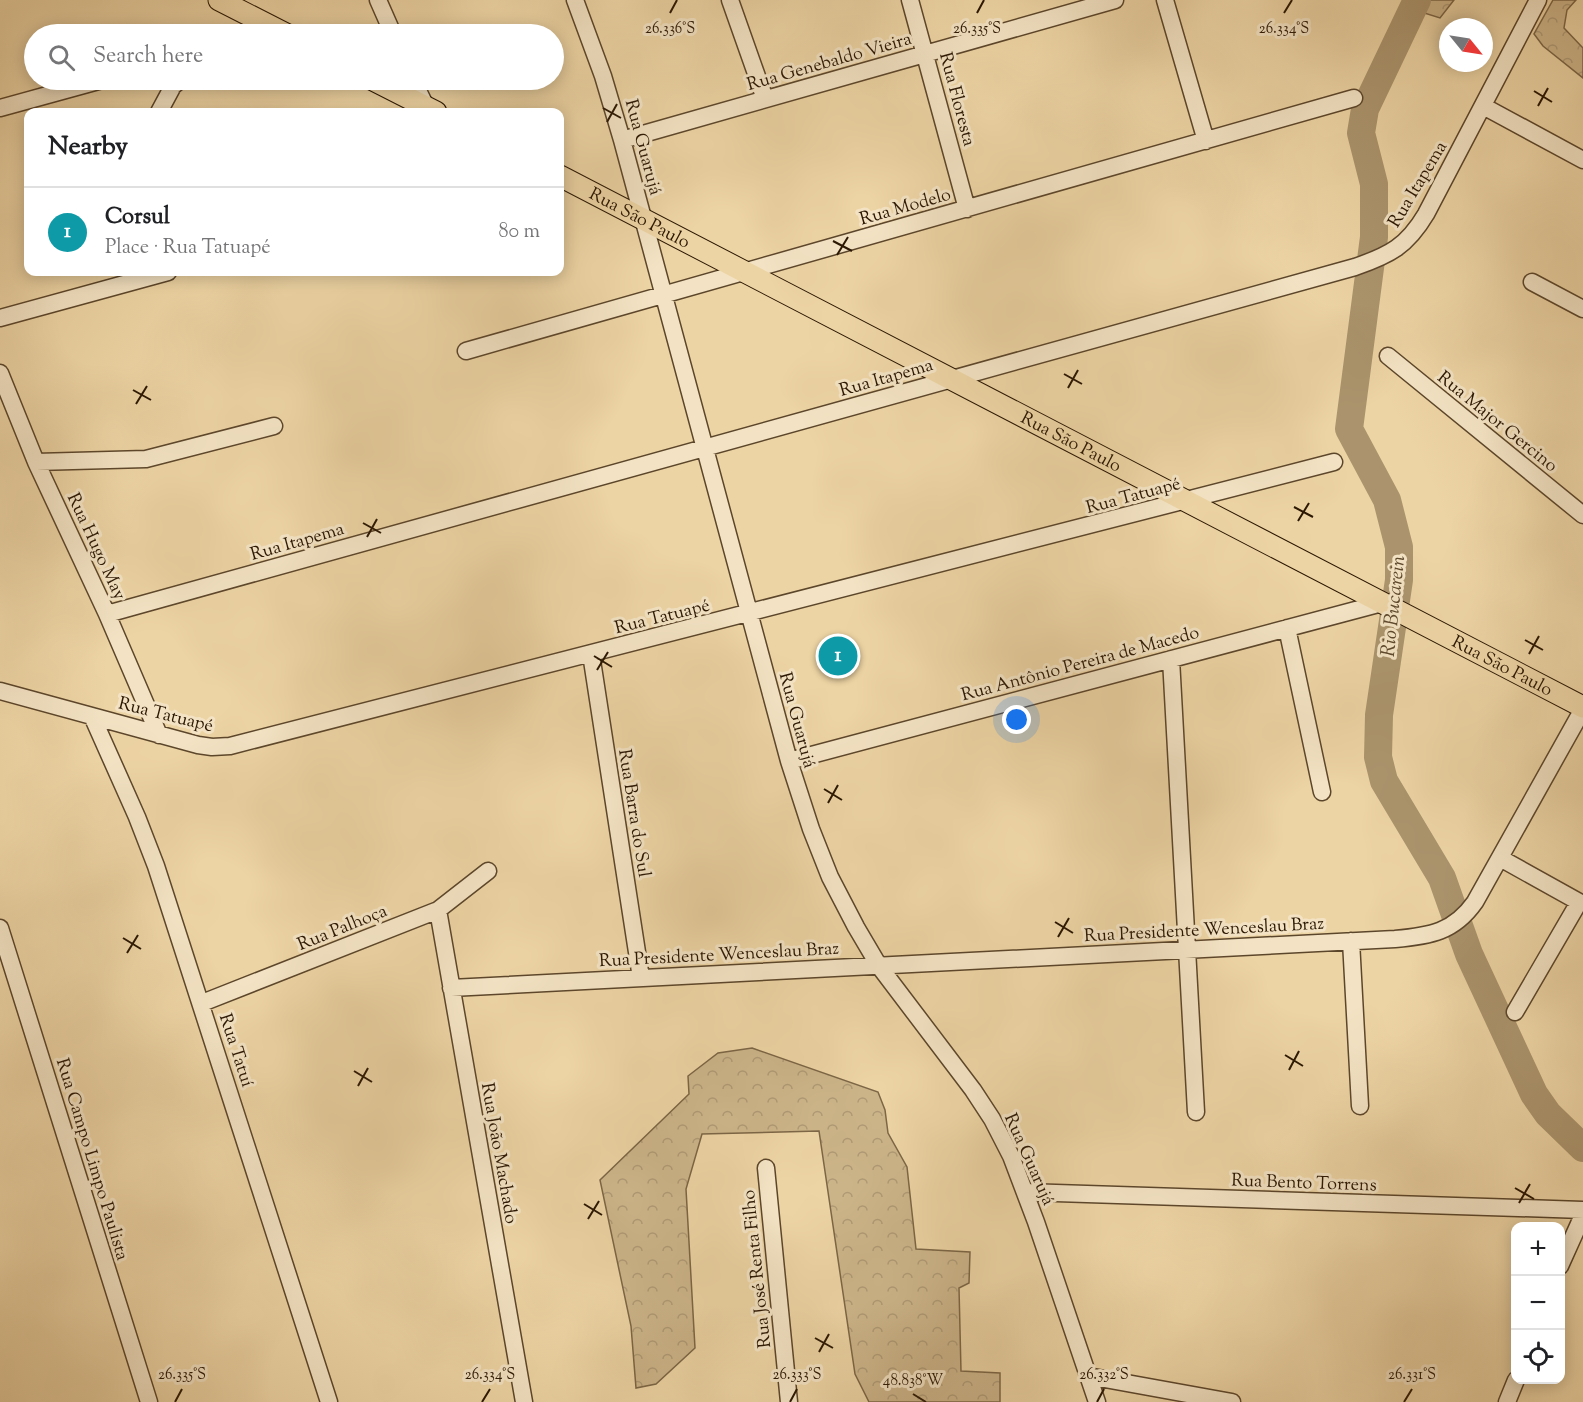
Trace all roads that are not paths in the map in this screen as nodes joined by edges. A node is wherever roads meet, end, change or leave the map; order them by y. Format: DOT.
graph roads {
  1 [pos="219,0"];
  2 [pos="378,0"];
  3 [pos="575,0"];
  4 [pos="730,0"];
  5 [pos="910,0"];
  6 [pos="1114,0"];
  7 [pos="1165,0"];
  8 [pos="1538,0"];
  9 [pos="260,24"];
  10 [pos="389,24"];
  11 [pos="926,54"];
  12 [pos="66,90"];
  13 [pos="171,90"];
  14 [pos="392,90"];
  15 [pos="418,90"];
  16 [pos="1354,98"];
  17 [pos="765,99"];
  18 [pos="1483,106"];
  19 [pos="0,108"];
  20 [pos="161,108"];
  21 [pos="427,108"];
  22 [pos="430,108"];
  23 [pos="622,140"];
  24 [pos="1206,141"];
  25 [pos="1583,160"];
  26 [pos="564,178"];
  27 [pos="967,209"];
  28 [pos="644,220"];
  29 [pos="744,272"];
  30 [pos="153,276"];
  31 [pos="1532,282"];
  32 [pos="664,295"];
  33 [pos="1583,309"];
  34 [pos="0,318"];
  35 [pos="466,351"];
  36 [pos="1388,356"];
  37 [pos="0,373"];
  38 [pos="951,379"];
  39 [pos="274,426"];
  40 [pos="705,448"];
  41 [pos="36,462"];
  42 [pos="1334,462"];
  43 [pos="1186,501"];
  44 [pos="1583,515"];
  45 [pos="1382,603"];
  46 [pos="107,614"];
  47 [pos="749,614"];
  48 [pos="1287,628"];
  49 [pos="591,654"];
  50 [pos="1171,659"];
  51 [pos="0,691"];
  52 [pos="1583,708"];
  53 [pos="92,716"];
  54 [pos="159,735"];
  55 [pos="789,761"];
  56 [pos="1322,792"];
  57 [pos="1500,858"];
  58 [pos="488,871"];
  59 [pos="438,910"];
  60 [pos="0,928"];
  61 [pos="1351,941"];
  62 [pos="1187,950"];
  63 [pos="879,966"];
  64 [pos="641,978"];
  65 [pos="451,988"];
  66 [pos="202,1003"];
  67 [pos="1515,1012"];
  68 [pos="1360,1106"];
  69 [pos="1196,1112"];
  70 [pos="766,1168"];
  71 [pos="1025,1192"];
  72 [pos="1583,1210"];
  73 [pos="1583,1215"];
  74 [pos="1565,1255"];
  75 [pos="1088,1376"];
  76 [pos="1514,1384"];
  77 [pos="149,1402"];
  78 [pos="330,1402"];
  79 [pos="524,1402"];
  80 [pos="789,1402"];
  81 [pos="1097,1402"];
  82 [pos="1232,1402"];
  83 [pos="1507,1402"];
  1 -- 9 [label="main road"];
  2 -- 10 [label="street"];
  3 -- 23 [label="street, Rua Guarujá"];
  4 -- 17 [label="street"];
  5 -- 11 [label="street, Rua Floresta"];
  6 -- 11 [label="street, Rua Genebaldo Vieira"];
  7 -- 24 [label="street"];
  8 -- 18 [label="street, Rua Itapema"];
  11 -- 17 [label="street, Rua Genebaldo Vieira"];
  11 -- 27 [label="street, Rua Floresta"];
  12 -- 19 [label="street"];
  13 -- 20 [label="street"];
  14 -- 21 [label="main road"];
  15 -- 22 [label="street"];
  16 -- 24 [label="street, Rua Modelo"];
  17 -- 23 [label="street, Rua Genebaldo Vieira"];
  18 -- 25 [label="street"];
  18 -- 38 [label="street, Rua Itapema"];
  23 -- 28 [label="street, Rua Guarujá"];
  24 -- 27 [label="street, Rua Modelo"];
  26 -- 28 [label="main road, Rua São Paulo"];
  27 -- 29 [label="street, Rua Modelo"];
  28 -- 29 [label="main road, Rua São Paulo"];
  28 -- 32 [label="street, Rua Guarujá"];
  29 -- 32 [label="street, Rua Modelo"];
  29 -- 38 [label="main road, Rua São Paulo"];
  30 -- 34 [label="street"];
  31 -- 33 [label="street"];
  32 -- 35 [label="street, Rua Modelo"];
  32 -- 40 [label="street, Rua Guarujá"];
  36 -- 44 [label="street, Rua Major Gercino"];
  37 -- 41 [label="street, Rua Hugo May"];
  38 -- 40 [label="street, Rua Itapema"];
  38 -- 43 [label="main road, Rua São Paulo"];
  39 -- 41 [label="street"];
  40 -- 46 [label="street, Rua Itapema"];
  40 -- 47 [label="street, Rua Guarujá"];
  41 -- 46 [label="street, Rua Hugo May"];
  42 -- 43 [label="street, Rua Tatuapé"];
  43 -- 45 [label="main road, Rua São Paulo"];
  43 -- 47 [label="street, Rua Tatuapé"];
  45 -- 48 [label="street, Rua Antônio Pereira de Macedo"];
  45 -- 52 [label="main road, Rua São Paulo"];
  46 -- 54 [label="street, Rua Hugo May"];
  47 -- 49 [label="street, Rua Tatuapé"];
  47 -- 55 [label="street, Rua Guarujá"];
  48 -- 50 [label="street, Rua Antônio Pereira de Macedo"];
  48 -- 56 [label="street"];
  49 -- 54 [label="street, Rua Tatuapé"];
  49 -- 64 [label="street, Rua Barra do Sul"];
  50 -- 55 [label="street, Rua Antônio Pereira de Macedo"];
  50 -- 62 [label="street"];
  51 -- 53 [label="street, Rua Tatuapé"];
  52 -- 57 [label="street, Rua Presidente Wenceslau Braz"];
  53 -- 54 [label="street, Rua Tatuapé"];
  53 -- 66 [label="street, Rua Tatuí"];
  55 -- 63 [label="street, Rua Guarujá"];
  57 -- 61 [label="street, Rua Presidente Wenceslau Braz"];
  57 -- 67 [label="street"];
  58 -- 59 [label="street, Rua Palhoça"];
  59 -- 65 [label="street, Rua João Machado"];
  59 -- 66 [label="street, Rua Palhoça"];
  60 -- 77 [label="street, Rua Campo Limpo Paulista"];
  61 -- 62 [label="street, Rua Presidente Wenceslau Braz"];
  61 -- 68 [label="street"];
  62 -- 63 [label="street, Rua Presidente Wenceslau Braz"];
  62 -- 69 [label="street"];
  63 -- 64 [label="street, Rua Presidente Wenceslau Braz"];
  63 -- 71 [label="street, Rua Guarujá"];
  64 -- 65 [label="street, Rua Presidente Wenceslau Braz"];
  65 -- 79 [label="street, Rua João Machado"];
  66 -- 78 [label="street, Rua Tatuí"];
  70 -- 80 [label="street, Rua José Renta Filho"];
  71 -- 72 [label="street, Rua Bento Torrens"];
  71 -- 75 [label="street, Rua Guarujá"];
  73 -- 74 [label="street"];
  75 -- 81 [label="street, Rua Guarujá"];
  75 -- 82 [label="street"];
  76 -- 83 [label="street"];
}
